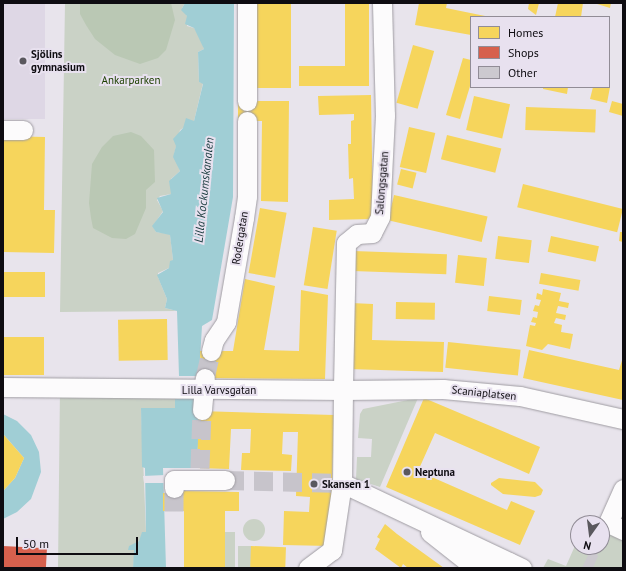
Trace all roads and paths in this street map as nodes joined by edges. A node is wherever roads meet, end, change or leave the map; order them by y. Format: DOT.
graph roads {
  1 [pos="247,3"];
  2 [pos="382,3"];
  3 [pos="247,101"];
  4 [pos="247,120"];
  5 [pos="3,130"];
  6 [pos="23,130"];
  7 [pos="211,351"];
  8 [pos="3,387"];
  9 [pos="197,387"];
  10 [pos="343,390"];
  11 [pos="202,410"];
  12 [pos="623,419"];
  13 [pos="225,480"];
  14 [pos="342,483"];
  15 [pos="174,488"];
  16 [pos="623,489"];
  17 [pos="623,530"];
  18 [pos="517,565"];
  19 [pos="308,568"];
  1 -- 3 [label="street"];
  2 -- 10 [label="street, Salongsgatan"];
  4 -- 7 [label="street, Rodergatan"];
  5 -- 6 [label="street"];
  8 -- 9 [label="street, Lilla Varvsgatan"];
  9 -- 10 [label="street, Lilla Varvsgatan"];
  9 -- 11 [label="street"];
  10 -- 12 [label="street, Scaniaplatsen"];
  10 -- 14 [label="street"];
  13 -- 15 [label="street"];
  14 -- 18 [label="street"];
  14 -- 19 [label="street"];
  16 -- 17 [label="street"];
}
